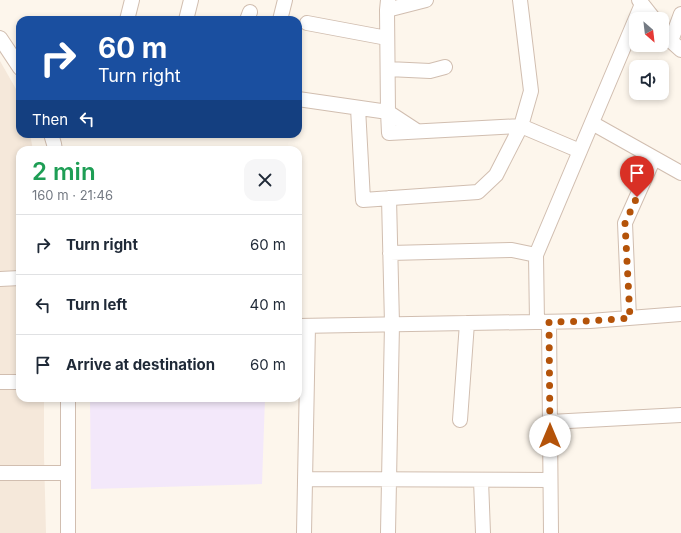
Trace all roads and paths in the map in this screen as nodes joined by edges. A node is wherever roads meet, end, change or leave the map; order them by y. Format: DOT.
graph roads {
  1 [pos="132,0"];
  2 [pos="191,0"];
  3 [pos="285,0"];
  4 [pos="426,0"];
  5 [pos="520,0"];
  6 [pos="640,2"];
  7 [pos="387,5"];
  8 [pos="648,12"];
  9 [pos="681,14"];
  10 [pos="127,16"];
  11 [pos="187,16"];
  12 [pos="281,16"];
  13 [pos="307,23"];
  14 [pos="669,37"];
  15 [pos="0,38"];
  16 [pos="387,38"];
  17 [pos="676,45"];
  18 [pos="16,62"];
  19 [pos="445,67"];
  20 [pos="388,69"];
  21 [pos="302,100"];
  22 [pos="358,108"];
  23 [pos="388,112"];
  24 [pos="592,123"];
  25 [pos="521,126"];
  26 [pos="580,151"];
  27 [pos="654,158"];
  28 [pos="681,173"];
  29 [pos="389,198"];
  30 [pos="390,253"];
  31 [pos="536,255"];
  32 [pos="16,278"];
  33 [pos="0,279"];
  34 [pos="681,314"];
  35 [pos="630,318"];
  36 [pos="543,322"];
  37 [pos="467,323"];
  38 [pos="392,324"];
  39 [pos="303,326"];
  40 [pos="0,382"];
  41 [pos="16,382"];
  42 [pos="68,402"];
  43 [pos="681,415"];
  44 [pos="460,420"];
  45 [pos="550,422"];
  46 [pos="0,473"];
  47 [pos="68,473"];
  48 [pos="305,479"];
  49 [pos="389,480"];
  50 [pos="481,480"];
  51 [pos="550,480"];
  52 [pos="68,533"];
  53 [pos="304,533"];
  54 [pos="388,533"];
  55 [pos="483,533"];
  56 [pos="551,533"];
  1 -- 10 [label="street"];
  2 -- 11 [label="street"];
  3 -- 12 [label="street"];
  4 -- 7 [label="street"];
  5 -- 25 [label="street"];
  6 -- 8 [label="street"];
  6 -- 24 [label="street"];
  7 -- 16 [label="street"];
  9 -- 17 [label="street"];
  13 -- 16 [label="street"];
  14 -- 17 [label="street"];
  15 -- 18 [label="street"];
  16 -- 20 [label="street"];
  19 -- 20 [label="street"];
  20 -- 23 [label="street"];
  21 -- 22 [label="street"];
  22 -- 23 [label="street"];
  22 -- 29 [label="street"];
  23 -- 25 [label="street"];
  24 -- 26 [label="street"];
  24 -- 27 [label="street"];
  25 -- 26 [label="street"];
  25 -- 29 [label="street"];
  26 -- 31 [label="street"];
  27 -- 28 [label="street"];
  27 -- 35 [label="street"];
  29 -- 30 [label="street"];
  30 -- 31 [label="street"];
  30 -- 38 [label="street"];
  31 -- 36 [label="street"];
  32 -- 33 [label="street"];
  34 -- 35 [label="street"];
  35 -- 36 [label="street"];
  36 -- 37 [label="street"];
  36 -- 45 [label="street"];
  37 -- 38 [label="street"];
  37 -- 44 [label="street"];
  38 -- 39 [label="street"];
  38 -- 49 [label="street"];
  39 -- 48 [label="street"];
  40 -- 41 [label="street"];
  42 -- 47 [label="street"];
  43 -- 45 [label="street"];
  45 -- 51 [label="street"];
  46 -- 47 [label="street"];
  47 -- 52 [label="street"];
  48 -- 49 [label="street"];
  48 -- 53 [label="street"];
  49 -- 50 [label="street"];
  49 -- 54 [label="street"];
  50 -- 51 [label="street"];
  50 -- 55 [label="street"];
  51 -- 56 [label="street"];
}
